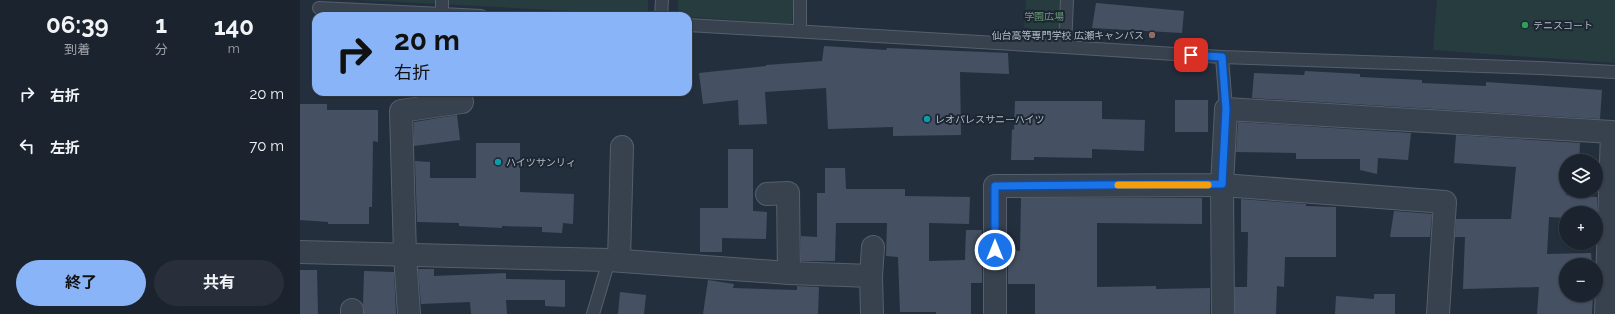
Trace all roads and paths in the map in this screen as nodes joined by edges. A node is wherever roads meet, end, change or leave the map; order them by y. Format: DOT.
graph roads {
  1 [pos="442,0"];
  2 [pos="662,0"];
  3 [pos="800,0"];
  4 [pos="1067,0"];
  5 [pos="319,8"];
  6 [pos="401,12"];
  7 [pos="442,12"];
  8 [pos="661,12"];
  9 [pos="692,25"];
  10 [pos="800,30"];
  11 [pos="1065,47"];
  12 [pos="1222,57"];
  13 [pos="1615,72"];
  14 [pos="462,102"];
  15 [pos="1226,109"];
  16 [pos="622,147"];
  17 [pos="1222,184"];
  18 [pos="766,194"];
  19 [pos="873,247"];
  20 [pos="300,252"];
  21 [pos="405,255"];
  22 [pos="614,260"];
  23 [pos="789,273"];
  24 [pos="871,276"];
  25 [pos="409,314"];
  26 [pos="593,314"];
  27 [pos="872,314"];
  28 [pos="995,314"];
  29 [pos="1223,314"];
  30 [pos="1438,314"];
  31 [pos="1606,314"];
  1 -- 7 [label="lane"];
  2 -- 8 [label="lane"];
  3 -- 10 [label="lane"];
  4 -- 11 [label="lane"];
  5 -- 6 [label="lane"];
  9 -- 10 [label="lane"];
  10 -- 11 [label="lane"];
  11 -- 12 [label="lane"];
  12 -- 13 [label="lane"];
  12 -- 15 [label="lane"];
  14 -- 21 [label="street"];
  15 -- 17 [label="street"];
  15 -- 31 [label="street"];
  16 -- 22 [label="street"];
  17 -- 28 [label="street"];
  17 -- 29 [label="street"];
  17 -- 30 [label="street"];
  18 -- 23 [label="street"];
  19 -- 24 [label="street"];
  20 -- 21 [label="street"];
  21 -- 22 [label="street"];
  21 -- 25 [label="street"];
  22 -- 23 [label="street"];
  22 -- 26 [label="lane"];
  23 -- 24 [label="street"];
  24 -- 27 [label="street"];
}
